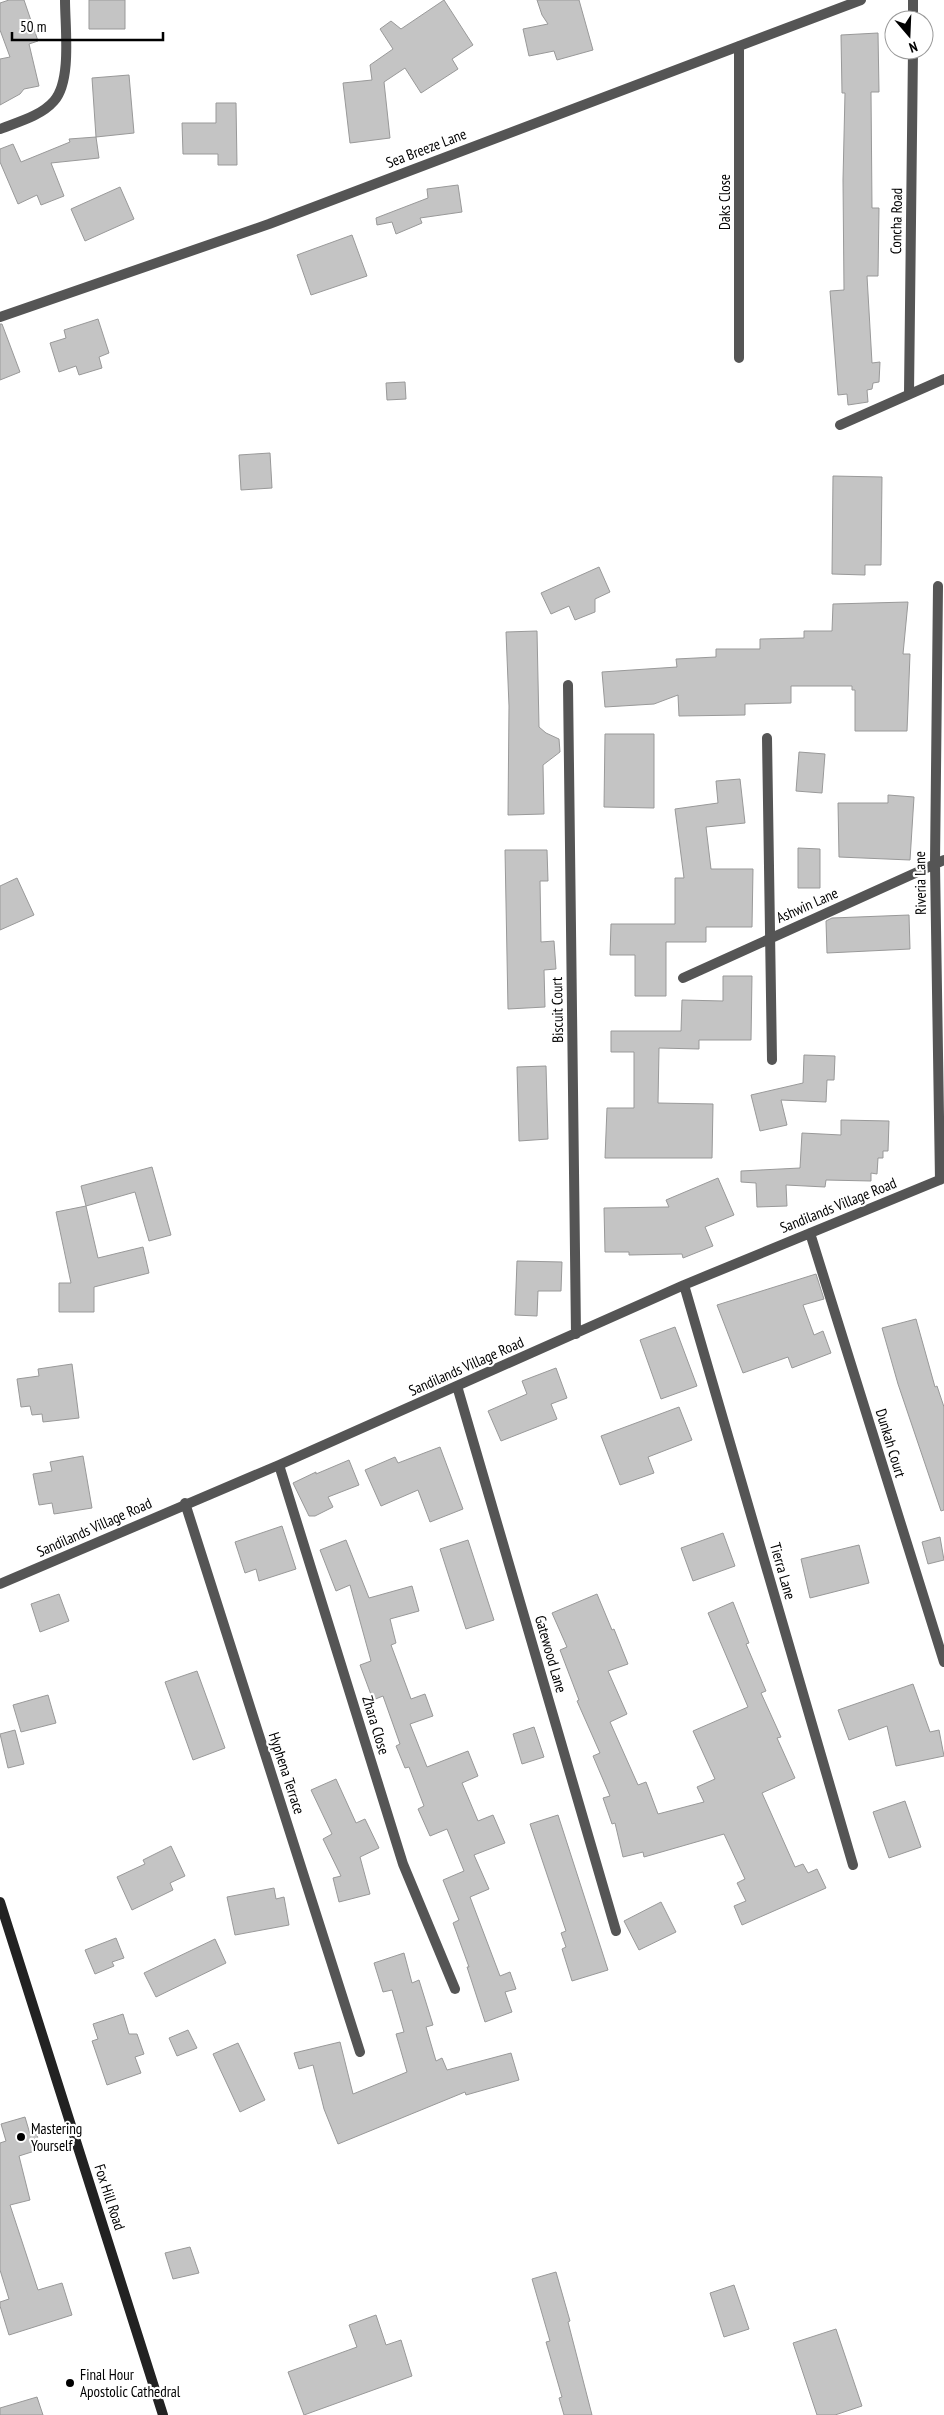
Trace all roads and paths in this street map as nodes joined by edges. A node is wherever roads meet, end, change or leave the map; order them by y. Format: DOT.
graph roads {
  1 [pos="65,0"];
  2 [pos="861,0"];
  3 [pos="738,46"];
  4 [pos="913,60"];
  5 [pos="0,129"];
  6 [pos="0,317"];
  7 [pos="739,358"];
  8 [pos="944,379"];
  9 [pos="909,393"];
  10 [pos="840,425"];
  11 [pos="938,586"];
  12 [pos="568,685"];
  13 [pos="767,738"];
  14 [pos="939,862"];
  15 [pos="770,939"];
  16 [pos="683,978"];
  17 [pos="772,1060"];
  18 [pos="942,1179"];
  19 [pos="810,1233"];
  20 [pos="684,1285"];
  21 [pos="576,1334"];
  22 [pos="458,1386"];
  23 [pos="279,1464"];
  24 [pos="184,1504"];
  25 [pos="0,1584"];
  26 [pos="944,1662"];
  27 [pos="853,1865"];
  28 [pos="0,1902"];
  29 [pos="616,1931"];
  30 [pos="455,1989"];
  31 [pos="360,2052"];
  32 [pos="164,2415"];
  1 -- 5 [label="street"];
  2 -- 3 [label="street, Sea Breeze Lane"];
  3 -- 6 [label="street, Sea Breeze Lane"];
  3 -- 7 [label="street, Daks Close"];
  4 -- 9 [label="street, Concha Road"];
  8 -- 9 [label="street"];
  9 -- 10 [label="street"];
  11 -- 14 [label="street, Riveria Lane"];
  12 -- 21 [label="street, Biscuit Court"];
  13 -- 15 [label="street"];
  14 -- 15 [label="street, Ashwin Lane"];
  14 -- 18 [label="street, Riveria Lane"];
  15 -- 16 [label="street, Ashwin Lane"];
  15 -- 17 [label="street"];
  18 -- 19 [label="street, Sandilands Village Road"];
  19 -- 20 [label="street, Sandilands Village Road"];
  19 -- 26 [label="street, Dunkah Court"];
  20 -- 21 [label="street, Sandilands Village Road"];
  20 -- 27 [label="street, Tierra Lane"];
  21 -- 22 [label="street, Sandilands Village Road"];
  22 -- 23 [label="street, Sandilands Village Road"];
  22 -- 29 [label="street, Gatewood Lane"];
  23 -- 24 [label="street, Sandilands Village Road"];
  23 -- 30 [label="street, Zhara Close"];
  24 -- 25 [label="street, Sandilands Village Road"];
  24 -- 31 [label="street, Hyphena Terrace"];
  28 -- 32 [label="main road, Fox Hill Road"];
}
